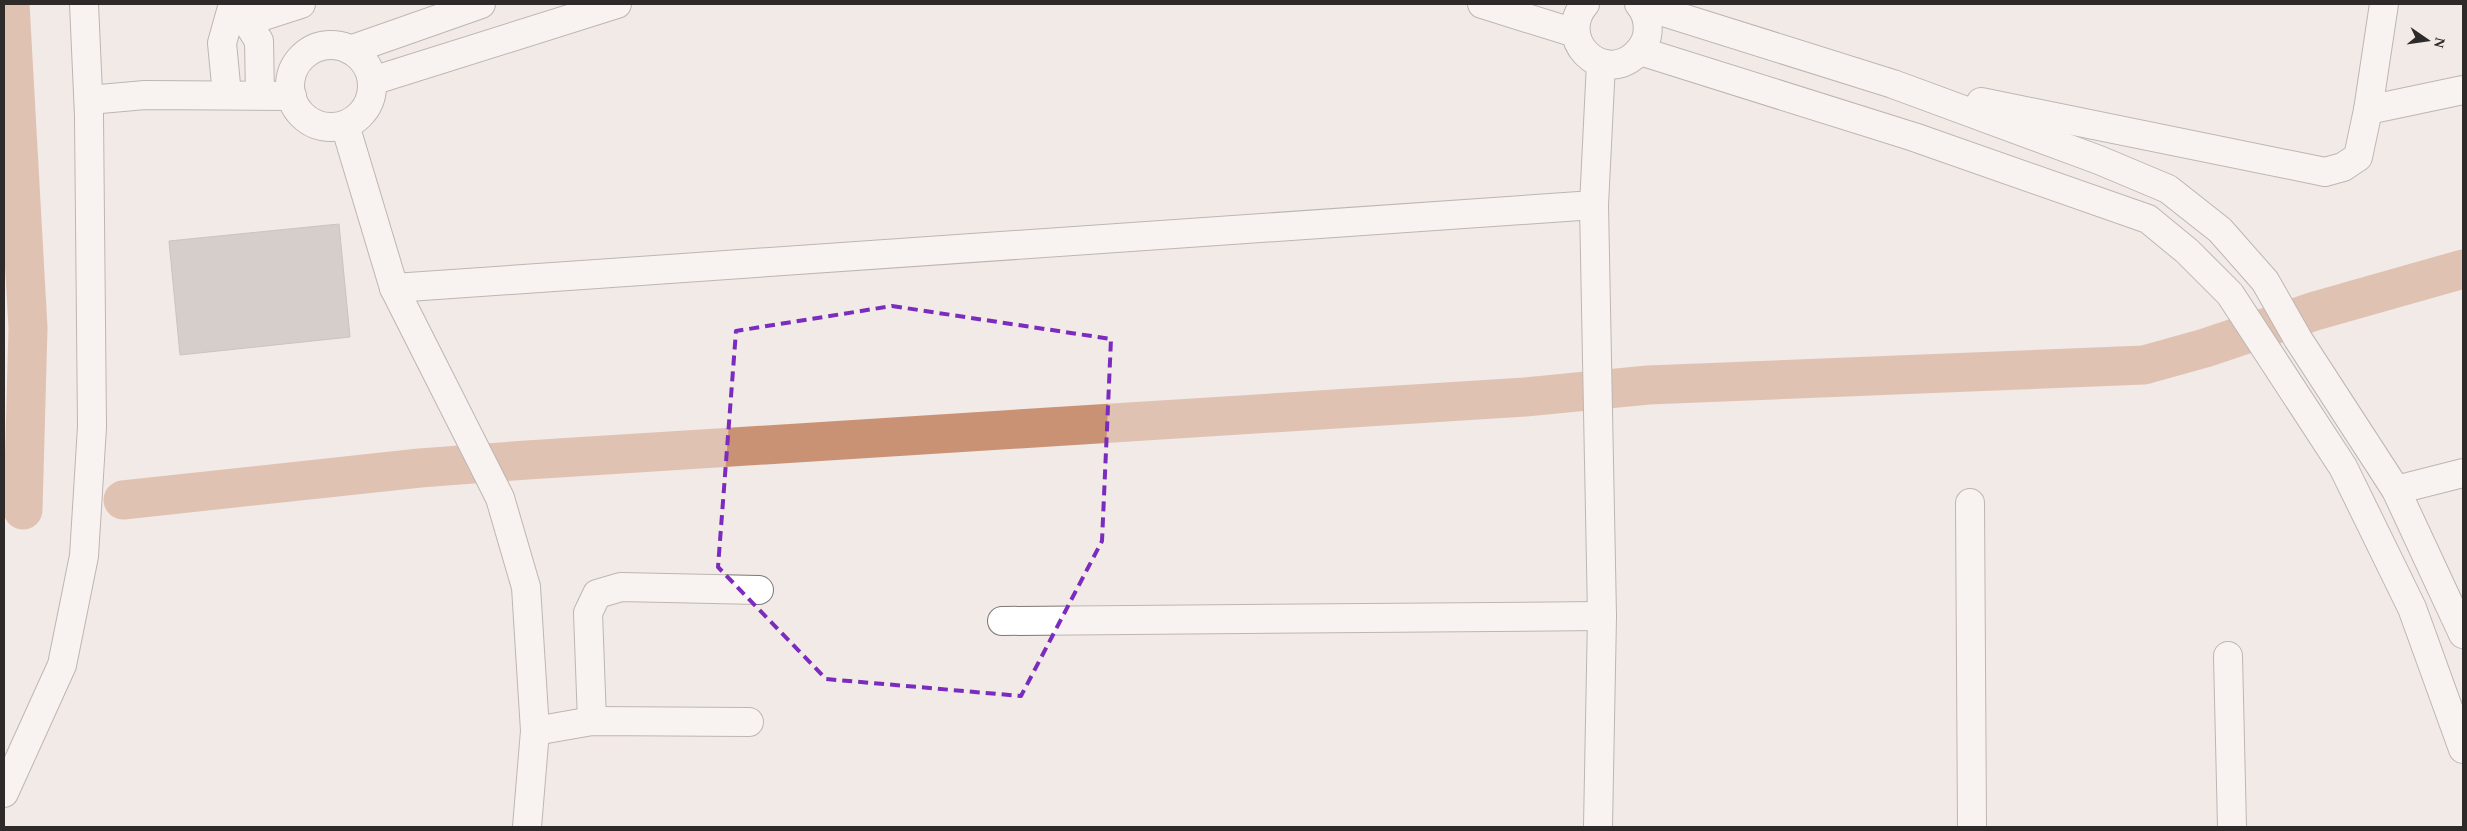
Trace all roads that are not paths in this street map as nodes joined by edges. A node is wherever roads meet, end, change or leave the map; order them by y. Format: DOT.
graph roads {
  1 [pos="84,4"];
  2 [pos="301,4"];
  3 [pos="481,4"];
  4 [pos="617,4"];
  5 [pos="1482,4"];
  6 [pos="1585,4"];
  7 [pos="2384,4"];
  8 [pos="1640,5"];
  9 [pos="239,9"];
  10 [pos="1575,33"];
  11 [pos="350,50"];
  12 [pos="1640,51"];
  13 [pos="1601,63"];
  14 [pos="372,81"];
  15 [pos="1893,84"];
  16 [pos="2463,90"];
  17 [pos="228,95"];
  18 [pos="260,95"];
  19 [pos="292,96"];
  20 [pos="89,100"];
  21 [pos="2368,110"];
  22 [pos="345,125"];
  23 [pos="2022,132"];
  24 [pos="2006,169"];
  25 [pos="1594,204"];
  26 [pos="394,288"];
  27 [pos="2283,312"];
  28 [pos="2252,326"];
  29 [pos="2463,473"];
  30 [pos="2396,490"];
  31 [pos="1970,503"];
  32 [pos="758,590"];
  33 [pos="1602,616"];
  34 [pos="1002,621"];
  35 [pos="2463,633"];
  36 [pos="2427,649"];
  37 [pos="2228,656"];
  38 [pos="592,721"];
  39 [pos="749,722"];
  40 [pos="535,731"];
  41 [pos="2463,749"];
  42 [pos="4,793"];
  43 [pos="526,827"];
  44 [pos="1598,827"];
  45 [pos="1972,827"];
  46 [pos="2232,827"];
  1 -- 20 [label="street"];
  2 -- 9 [label="street"];
  3 -- 11 [label="street"];
  4 -- 14 [label="street"];
  5 -- 10 [label="street"];
  6 -- 10 [label="street"];
  7 -- 21 [label="street"];
  8 -- 12 [label="street"];
  8 -- 15 [label="street"];
  9 -- 17 [label="street"];
  9 -- 18 [label="street"];
  10 -- 13 [label="street"];
  11 -- 14 [label="street"];
  11 -- 19 [label="street"];
  12 -- 13 [label="street"];
  12 -- 24 [label="street"];
  13 -- 25 [label="street"];
  14 -- 22 [label="street"];
  15 -- 21 [label="street"];
  15 -- 23 [label="street"];
  16 -- 21 [label="street"];
  17 -- 18 [label="street"];
  17 -- 20 [label="street"];
  18 -- 19 [label="street"];
  19 -- 22 [label="street"];
  20 -- 42 [label="street"];
  22 -- 26 [label="street"];
  23 -- 24 [label="street"];
  23 -- 27 [label="street"];
  24 -- 28 [label="street"];
  25 -- 26 [label="street"];
  25 -- 33 [label="street"];
  26 -- 40 [label="street"];
  27 -- 28 [label="street"];
  27 -- 30 [label="street"];
  28 -- 36 [label="street"];
  29 -- 30 [label="street"];
  30 -- 35 [label="street"];
  31 -- 45 [label="street"];
  32 -- 38 [label="street"];
  33 -- 34 [label="street"];
  33 -- 44 [label="street"];
  35 -- 36 [label="street"];
  36 -- 41 [label="street"];
  37 -- 46 [label="street"];
  38 -- 39 [label="street"];
  38 -- 40 [label="street"];
  40 -- 43 [label="street"];
}
